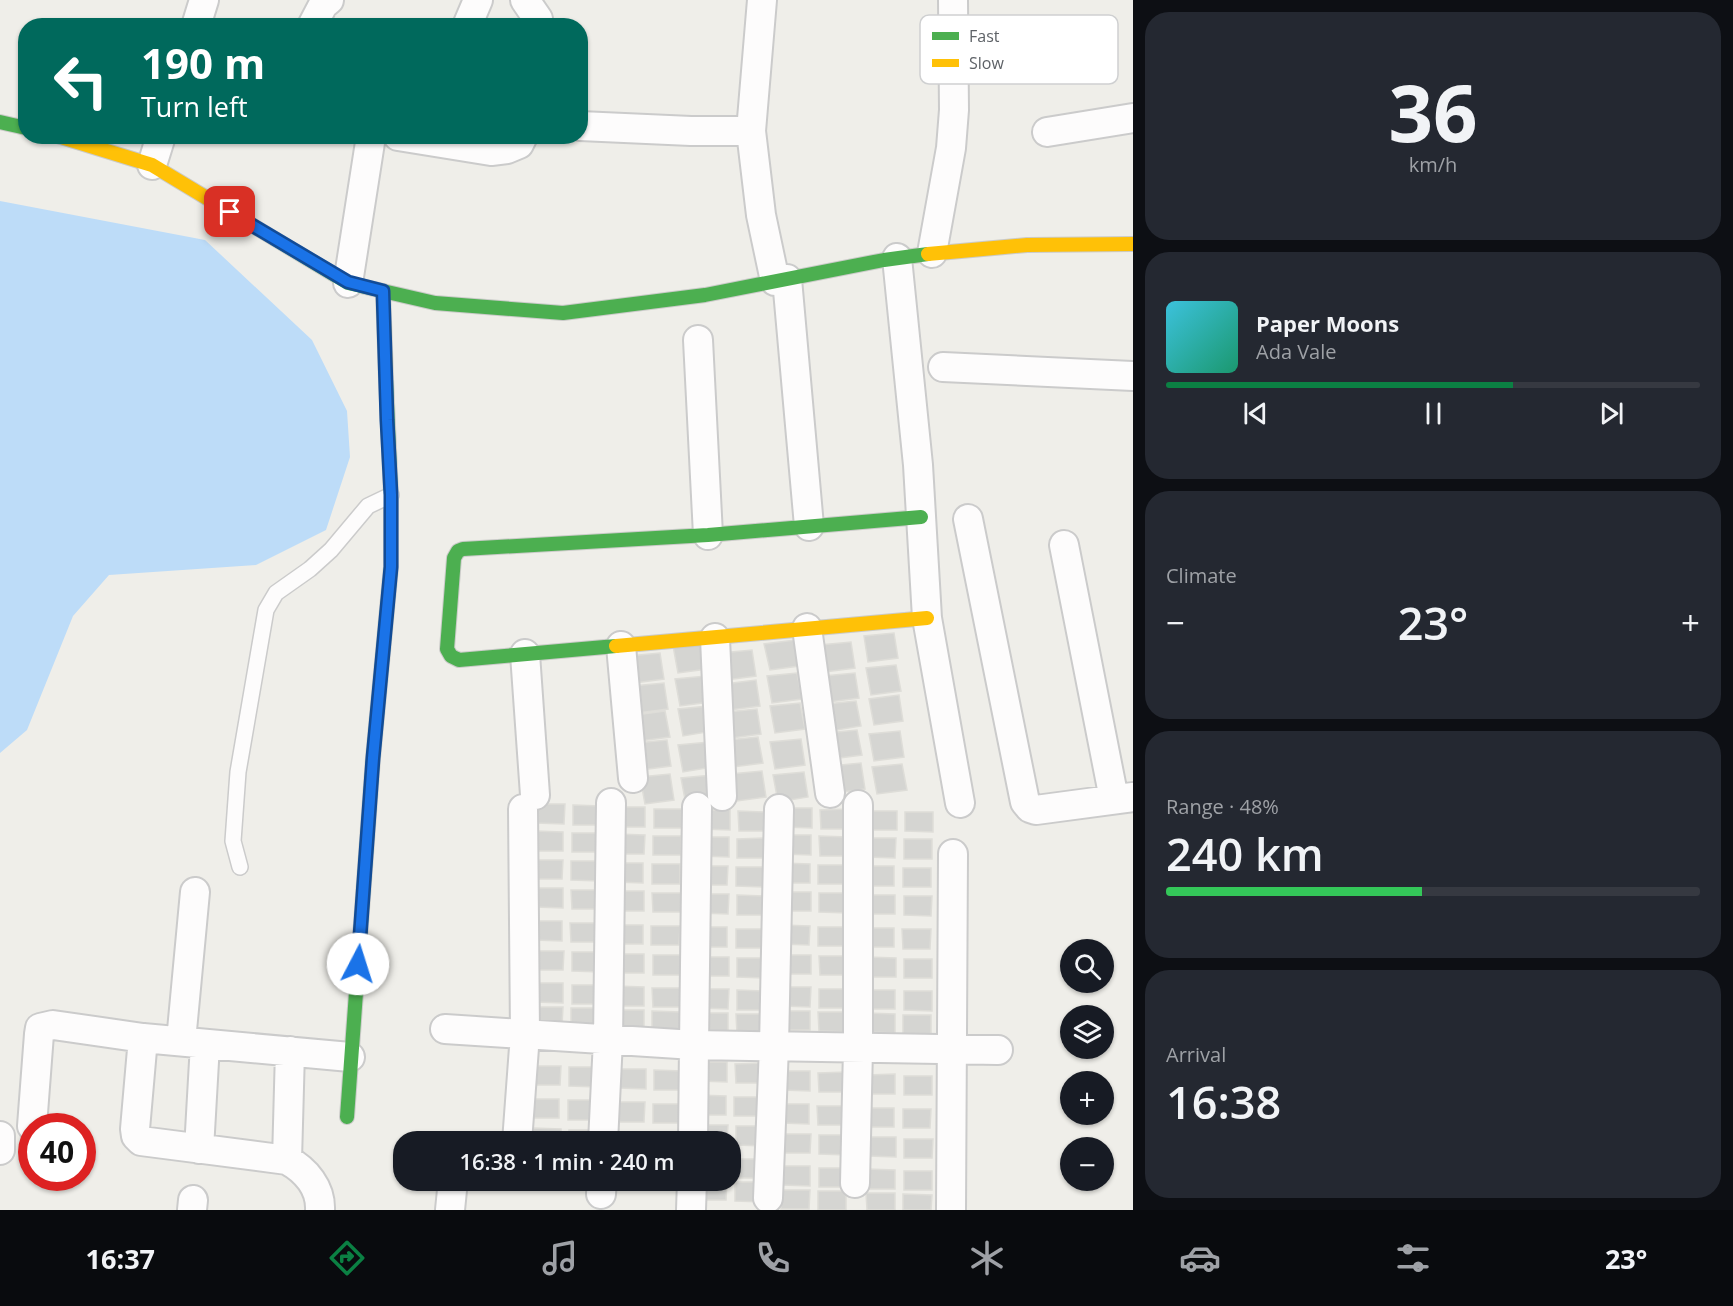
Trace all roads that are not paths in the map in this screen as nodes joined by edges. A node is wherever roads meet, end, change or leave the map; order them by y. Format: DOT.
graph roads {
  1 [pos="204,0"];
  2 [pos="329,0"];
  3 [pos="478,0"];
  4 [pos="525,0"];
  5 [pos="762,0"];
  6 [pos="953,0"];
  7 [pos="953,15"];
  8 [pos="198,18"];
  9 [pos="316,18"];
  10 [pos="470,18"];
  11 [pos="537,18"];
  12 [pos="954,84"];
  13 [pos="1133,118"];
  14 [pos="0,122"];
  15 [pos="18,126"];
  16 [pos="588,126"];
  17 [pos="751,131"];
  18 [pos="1047,132"];
  19 [pos="84,144"];
  20 [pos="159,144"];
  21 [pos="370,144"];
  22 [pos="448,144"];
  23 [pos="519,144"];
  24 [pos="152,165"];
  25 [pos="1133,244"];
  26 [pos="932,253"];
  27 [pos="897,258"];
  28 [pos="781,280"];
  29 [pos="348,282"];
  30 [pos="383,291"];
  31 [pos="698,340"];
  32 [pos="943,367"];
  33 [pos="1133,376"];
  34 [pos="391,495"];
  35 [pos="921,517"];
  36 [pos="968,519"];
  37 [pos="809,526"];
  38 [pos="708,535"];
  39 [pos="1064,545"];
  40 [pos="927,618"];
  41 [pos="807,628"];
  42 [pos="715,638"];
  43 [pos="621,646"];
  44 [pos="525,654"];
  45 [pos="633,778"];
  46 [pos="830,793"];
  47 [pos="1124,798"];
  48 [pos="610,803"];
  49 [pos="960,803"];
  50 [pos="858,806"];
  51 [pos="779,809"];
  52 [pos="953,854"];
  53 [pos="240,867"];
  54 [pos="195,892"];
  55 [pos="446,1029"];
  56 [pos="525,1034"];
  57 [pos="142,1038"];
  58 [pos="608,1040"];
  59 [pos="193,1043"];
  60 [pos="694,1046"];
  61 [pos="774,1046"];
  62 [pos="858,1048"];
  63 [pos="952,1049"];
  64 [pos="998,1050"];
  65 [pos="290,1051"];
  66 [pos="350,1057"];
  67 [pos="33,1113"];
  68 [pos="347,1117"];
  69 [pos="519,1131"];
  70 [pos="604,1131"];
  71 [pos="693,1131"];
  72 [pos="0,1136"];
  73 [pos="199,1149"];
  74 [pos="0,1150"];
  75 [pos="287,1160"];
  76 [pos="855,1183"];
  77 [pos="452,1191"];
  78 [pos="692,1191"];
  79 [pos="768,1198"];
  80 [pos="320,1210"];
  81 [pos="450,1210"];
  82 [pos="691,1210"];
  83 [pos="951,1210"];
  1 -- 8 [label="street"];
  2 -- 9 [label="street"];
  3 -- 10 [label="street"];
  4 -- 11 [label="street"];
  5 -- 17 [label="street"];
  6 -- 7 [label="street"];
  12 -- 26 [label="street"];
  13 -- 18 [label="street"];
  14 -- 15 [label="street"];
  16 -- 17 [label="street"];
  17 -- 28 [label="street"];
  19 -- 24 [label="street"];
  20 -- 24 [label="street"];
  21 -- 29 [label="street"];
  22 -- 23 [label="street"];
  24 -- 29 [label="street"];
  25 -- 26 [label="street"];
  26 -- 27 [label="street"];
  27 -- 28 [label="street"];
  27 -- 35 [label="street"];
  28 -- 30 [label="street"];
  28 -- 37 [label="street"];
  29 -- 30 [label="street"];
  30 -- 34 [label="street"];
  31 -- 38 [label="street"];
  32 -- 33 [label="street"];
  34 -- 53 [label="lane"];
  34 -- 66 [label="street"];
  35 -- 37 [label="street"];
  35 -- 40 [label="street"];
  36 -- 47 [label="street"];
  37 -- 38 [label="street"];
  38 -- 44 [label="street"];
  39 -- 47 [label="street"];
  40 -- 41 [label="street"];
  40 -- 49 [label="street"];
  41 -- 42 [label="street"];
  41 -- 46 [label="street"];
  42 -- 43 [label="street"];
  42 -- 60 [label="street"];
  43 -- 44 [label="street"];
  43 -- 45 [label="street"];
  44 -- 56 [label="street"];
  48 -- 58 [label="street"];
  50 -- 62 [label="street"];
  51 -- 61 [label="street"];
  52 -- 63 [label="street"];
  54 -- 59 [label="street"];
  55 -- 56 [label="street"];
  56 -- 58 [label="street"];
  56 -- 69 [label="street"];
  57 -- 59 [label="street"];
  57 -- 67 [label="street"];
  57 -- 73 [label="street"];
  58 -- 60 [label="street"];
  58 -- 70 [label="street"];
  59 -- 65 [label="street"];
  59 -- 73 [label="street"];
  60 -- 61 [label="street"];
  60 -- 71 [label="street"];
  61 -- 62 [label="street"];
  61 -- 79 [label="street"];
  62 -- 63 [label="street"];
  62 -- 76 [label="street"];
  63 -- 64 [label="street"];
  63 -- 83 [label="street"];
  65 -- 66 [label="street"];
  65 -- 75 [label="street"];
  66 -- 68 [label="street"];
  72 -- 74 [label="street"];
  73 -- 75 [label="street"];
  75 -- 80 [label="street"];
  77 -- 81 [label="street"];
  78 -- 82 [label="street"];
}
